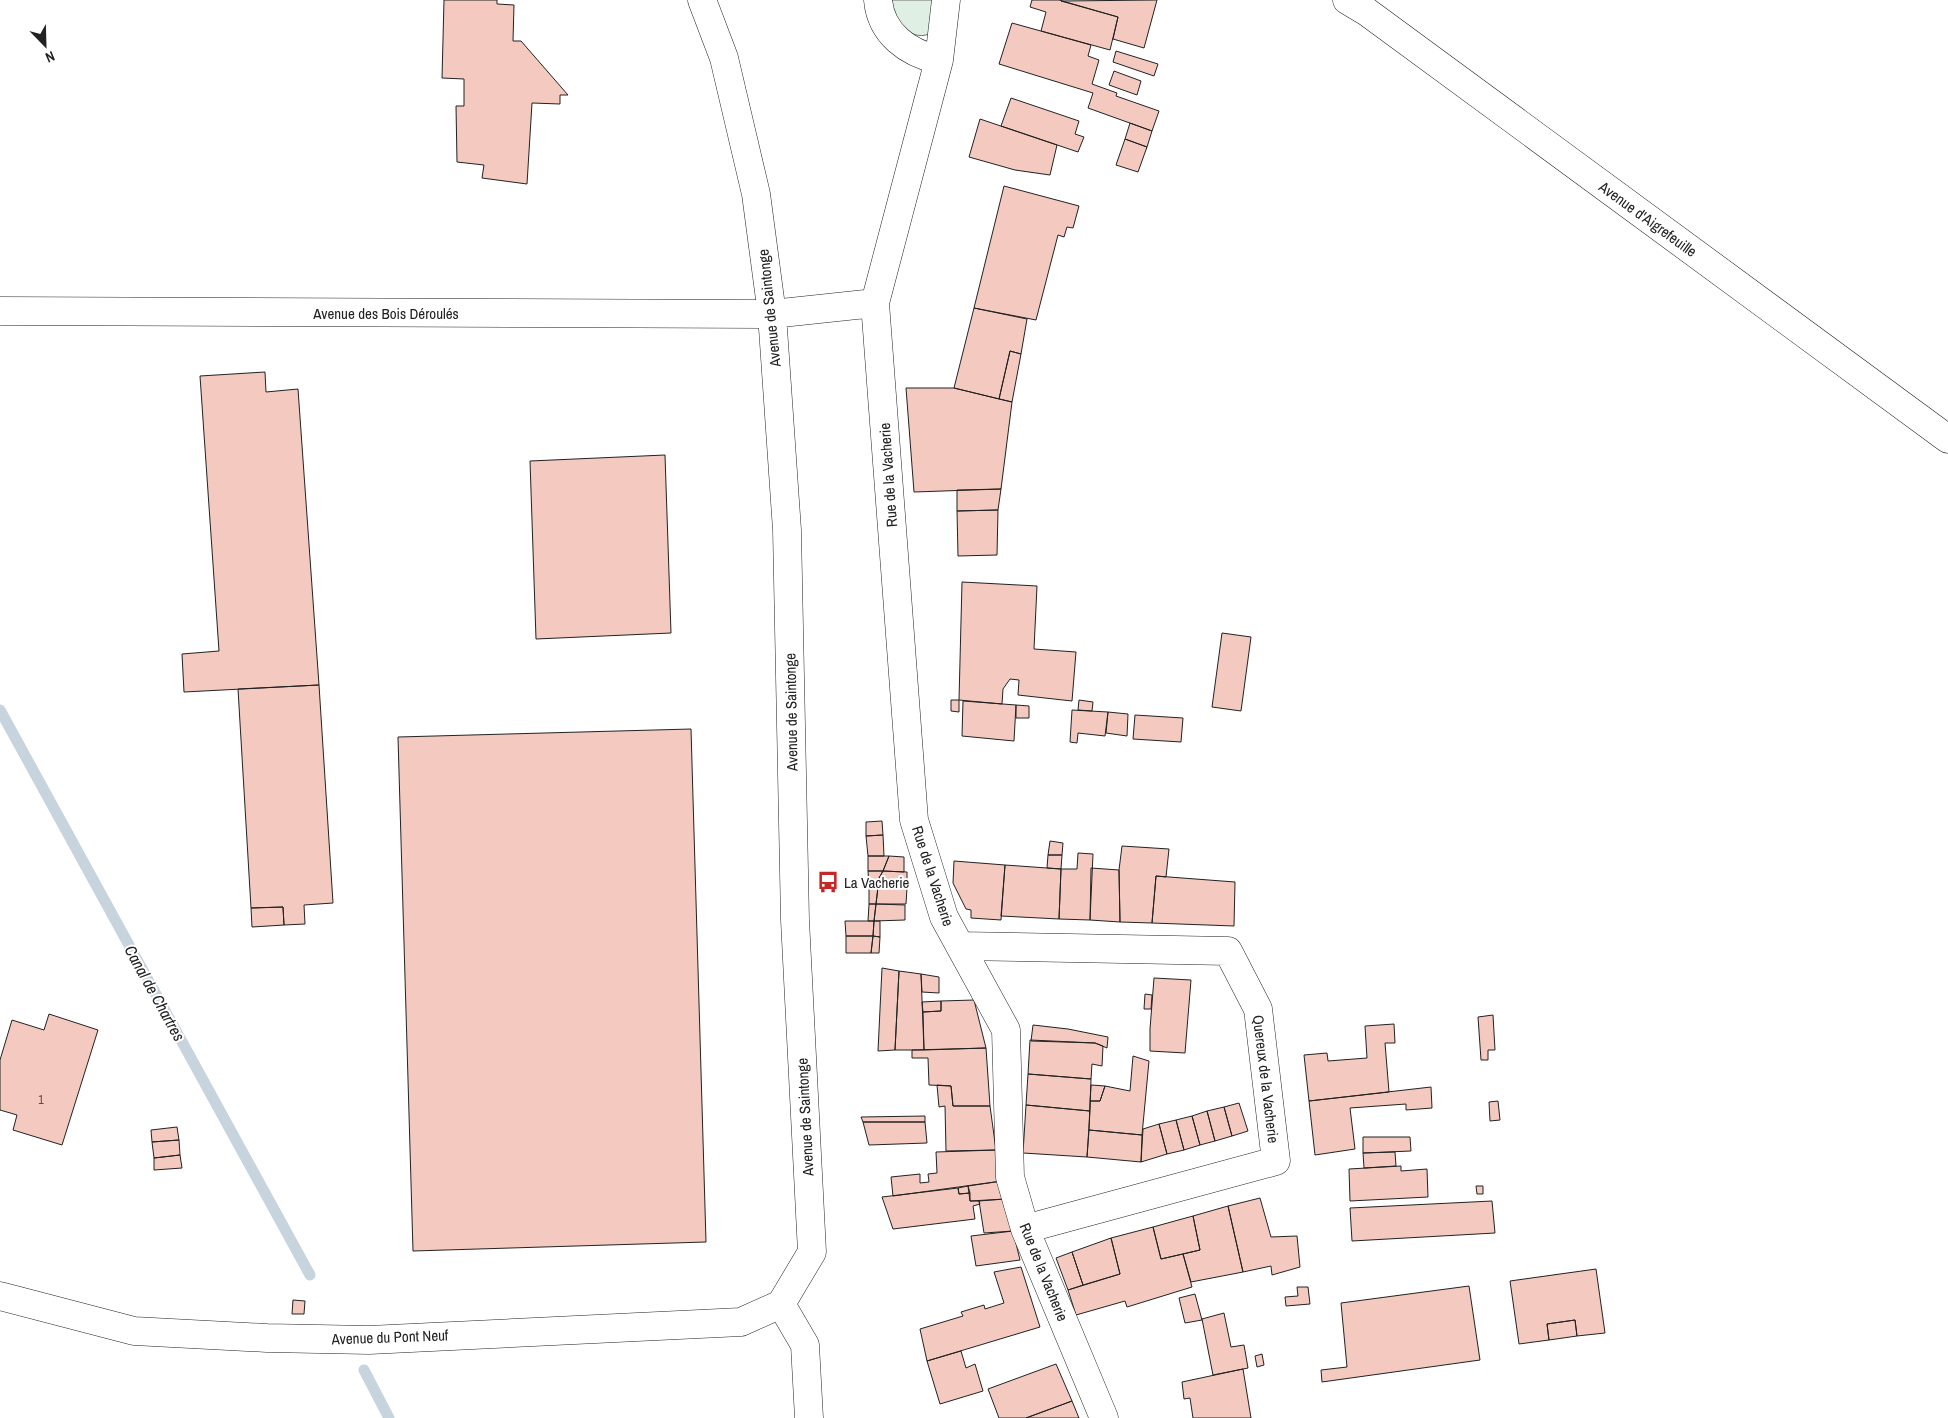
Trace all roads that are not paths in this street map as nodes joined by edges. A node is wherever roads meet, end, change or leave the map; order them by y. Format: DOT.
graph roads {
  1 [pos="702,0"];
  2 [pos="878,0"];
  3 [pos="946,0"];
  4 [pos="1347,0"];
  5 [pos="939,60"];
  6 [pos="875,302"];
  7 [pos="0,311"];
  8 [pos="772,314"];
  9 [pos="1948,439"];
  10 [pos="960,946"];
  11 [pos="1025,1229"];
  12 [pos="0,1296"];
  13 [pos="781,1304"];
  14 [pos="808,1418"];
  15 [pos="1104,1418"];
  1 -- 8 [label="street, Avenue de Saintonge"];
  2 -- 5 [label="street"];
  3 -- 5 [label="street, Rue de la Vacherie"];
  4 -- 9 [label="street, Avenue d'Aigrefeuille"];
  5 -- 6 [label="street, Rue de la Vacherie"];
  6 -- 8 [label="street"];
  6 -- 10 [label="street, Rue de la Vacherie"];
  7 -- 8 [label="street, Avenue des Bois Déroulés"];
  8 -- 13 [label="street, Avenue de Saintonge"];
  10 -- 11 [label="street, Rue de la Vacherie"];
  10 -- 11 [label="street, Quereux de la Vacherie"];
  11 -- 15 [label="street, Rue de la Vacherie"];
  12 -- 13 [label="street, Avenue du Pont Neuf"];
  13 -- 14 [label="street"];
}
